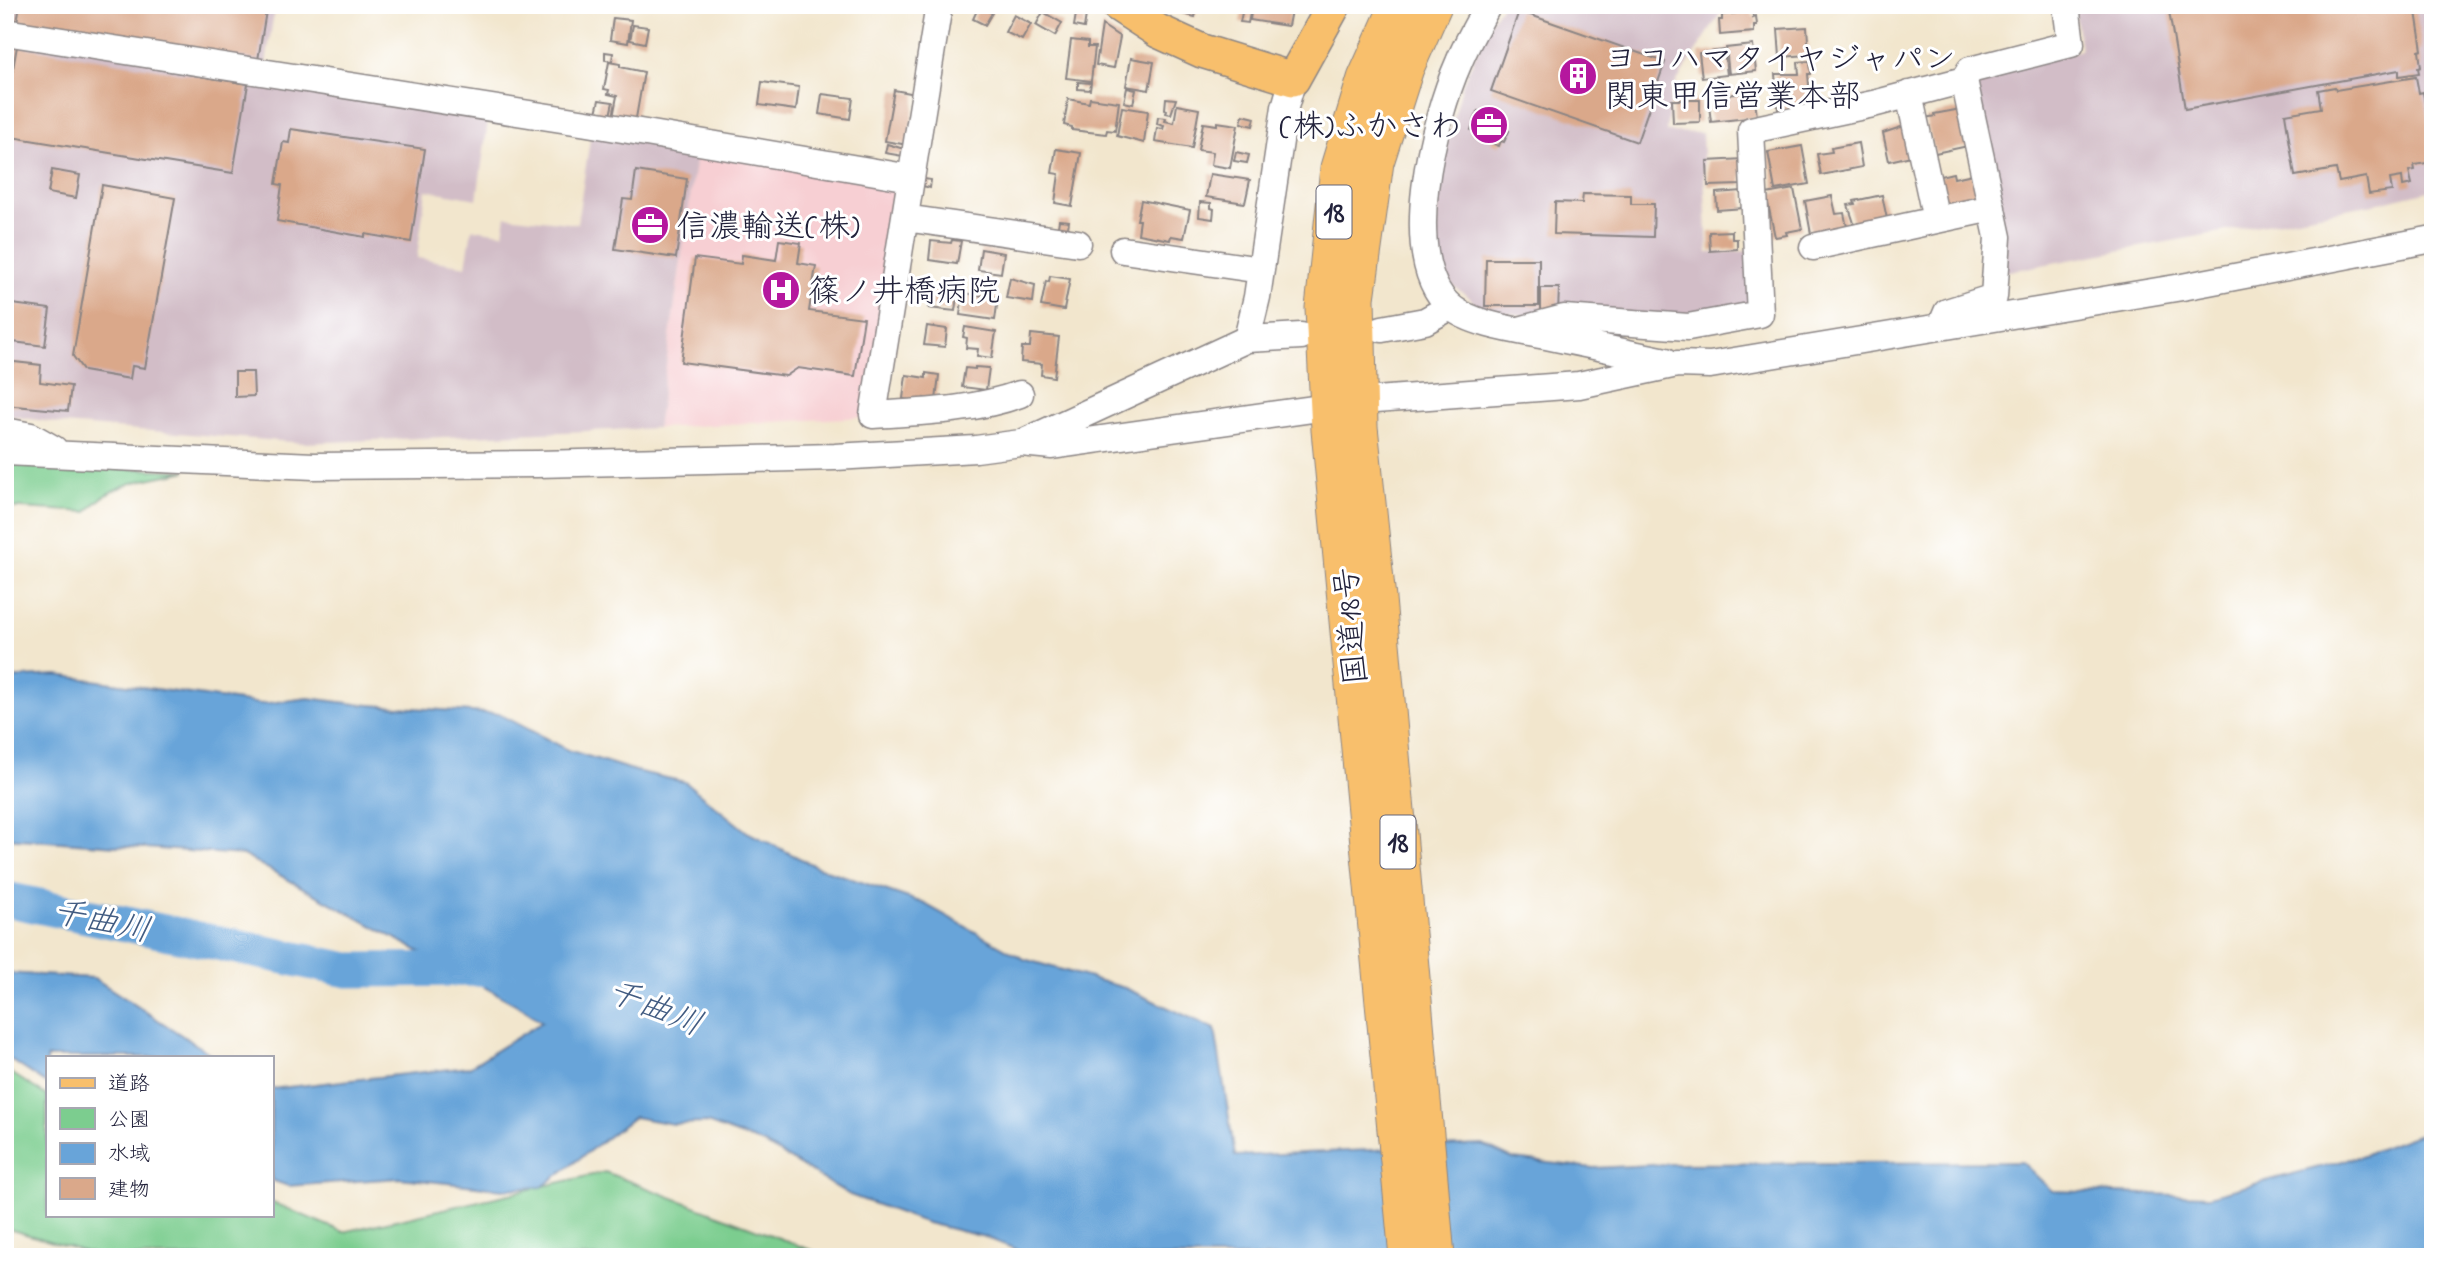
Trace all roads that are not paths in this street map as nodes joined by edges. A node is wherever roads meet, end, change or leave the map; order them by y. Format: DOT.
graph roads {
  1 [pos="939,5"];
  2 [pos="1118,5"];
  3 [pos="1334,5"];
  4 [pos="1399,5"];
  5 [pos="1433,5"];
  6 [pos="1488,5"];
  7 [pos="2066,5"];
  8 [pos="5,32"];
  9 [pos="1293,79"];
  10 [pos="1964,80"];
  11 [pos="1909,94"];
  12 [pos="911,178"];
  13 [pos="1992,208"];
  14 [pos="905,218"];
  15 [pos="1936,220"];
  16 [pos="2433,239"];
  17 [pos="1079,243"];
  18 [pos="1813,247"];
  19 [pos="1123,250"];
  20 [pos="1261,270"];
  21 [pos="1450,307"];
  22 [pos="1938,328"];
  23 [pos="1382,329"];
  24 [pos="1519,330"];
  25 [pos="1301,336"];
  26 [pos="1247,339"];
  27 [pos="1677,364"];
  28 [pos="1020,394"];
  29 [pos="1344,417"];
  30 [pos="5,431"];
  31 [pos="1021,443"];
  32 [pos="5,452"];
  33 [pos="65,455"];
  34 [pos="1408,1257"];
  35 [pos="1436,1257"];
  1 -- 12 [label="street"];
  2 -- 9 [label="main road"];
  3 -- 9 [label="main road"];
  4 -- 29 [label="highway, 国道18号 / 18"];
  5 -- 29 [label="highway, 国道18号 / 18"];
  6 -- 21 [label="street"];
  7 -- 10 [label="street"];
  8 -- 12 [label="street"];
  9 -- 20 [label="street"];
  10 -- 11 [label="street"];
  10 -- 13 [label="street"];
  11 -- 15 [label="street"];
  11 -- 24 [label="street"];
  12 -- 14 [label="street"];
  13 -- 15 [label="street"];
  13 -- 22 [label="street"];
  14 -- 17 [label="street"];
  14 -- 28 [label="street"];
  15 -- 18 [label="street"];
  16 -- 22 [label="street"];
  19 -- 20 [label="street"];
  20 -- 26 [label="street"];
  21 -- 23 [label="street"];
  21 -- 24 [label="street"];
  22 -- 27 [label="street"];
  24 -- 27 [label="street"];
  25 -- 26 [label="street"];
  26 -- 31 [label="street"];
  27 -- 29 [label="street"];
  29 -- 31 [label="street"];
  29 -- 34 [label="highway, 国道18号 / 18"];
  29 -- 35 [label="highway, 国道18号 / 18"];
  30 -- 33 [label="street"];
  31 -- 33 [label="street"];
  32 -- 33 [label="street"];
}
